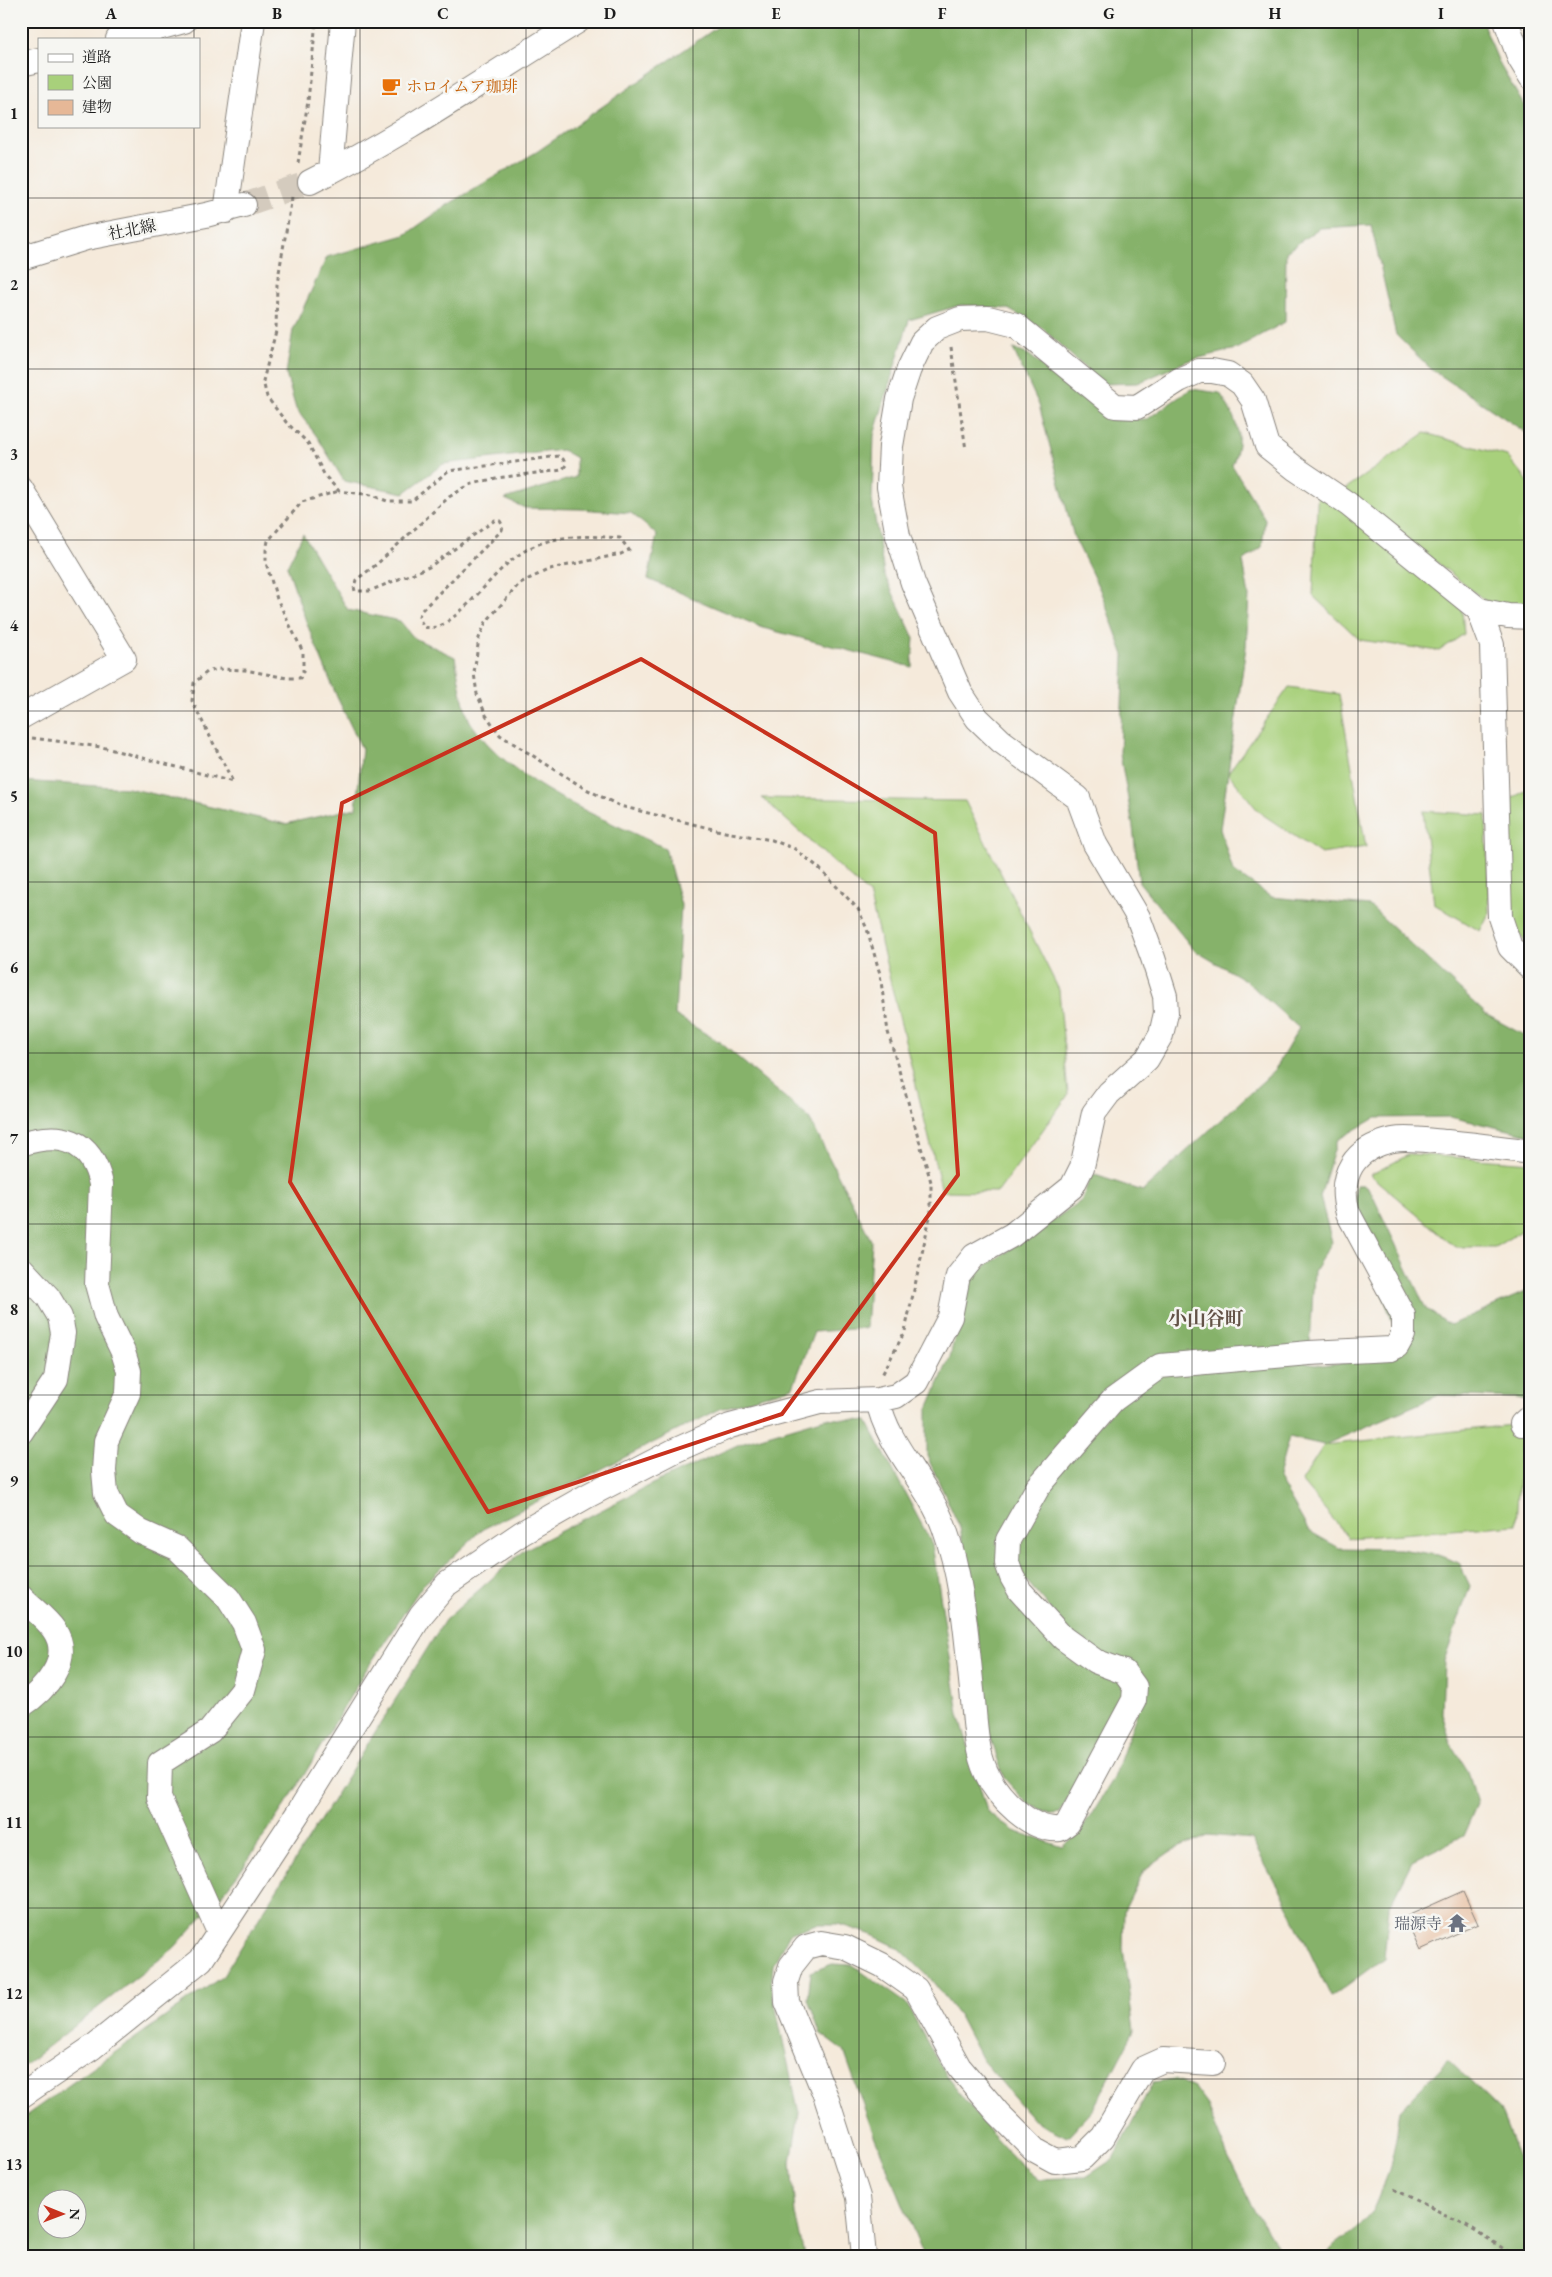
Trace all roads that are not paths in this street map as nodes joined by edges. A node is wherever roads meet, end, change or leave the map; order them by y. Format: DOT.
graph roads {
  1 [pos="184,21"];
  2 [pos="253,21"];
  3 [pos="343,21"];
  4 [pos="578,21"];
  5 [pos="1506,21"];
  6 [pos="122,38"];
  7 [pos="38,60"];
  8 [pos="21,64"];
  9 [pos="1527,65"];
  10 [pos="21,258"];
  11 [pos="21,489"];
  12 [pos="1479,610"];
  13 [pos="1531,617"];
  14 [pos="26,727"];
  15 [pos="1531,968"];
  16 [pos="21,1144"];
  17 [pos="1531,1152"];
  18 [pos="21,1268"];
  19 [pos="878,1400"];
  20 [pos="21,1432"];
  21 [pos="21,1597"];
  22 [pos="21,1706"];
  23 [pos="218,1932"];
  24 [pos="1213,2063"];
  25 [pos="21,2096"];
  26 [pos="864,2256"];
  1 -- 6 [label="street"];
  2 -- 10 [label="street, 社北線"];
  3 -- 4 [label="street"];
  5 -- 9 [label="street"];
  7 -- 8 [label="street"];
  11 -- 14 [label="street"];
  12 -- 13 [label="street"];
  12 -- 15 [label="street"];
  12 -- 19 [label="street"];
  16 -- 23 [label="street"];
  17 -- 19 [label="street"];
  18 -- 20 [label="street"];
  19 -- 23 [label="street"];
  21 -- 22 [label="street"];
  23 -- 25 [label="street"];
  24 -- 26 [label="street"];
}
